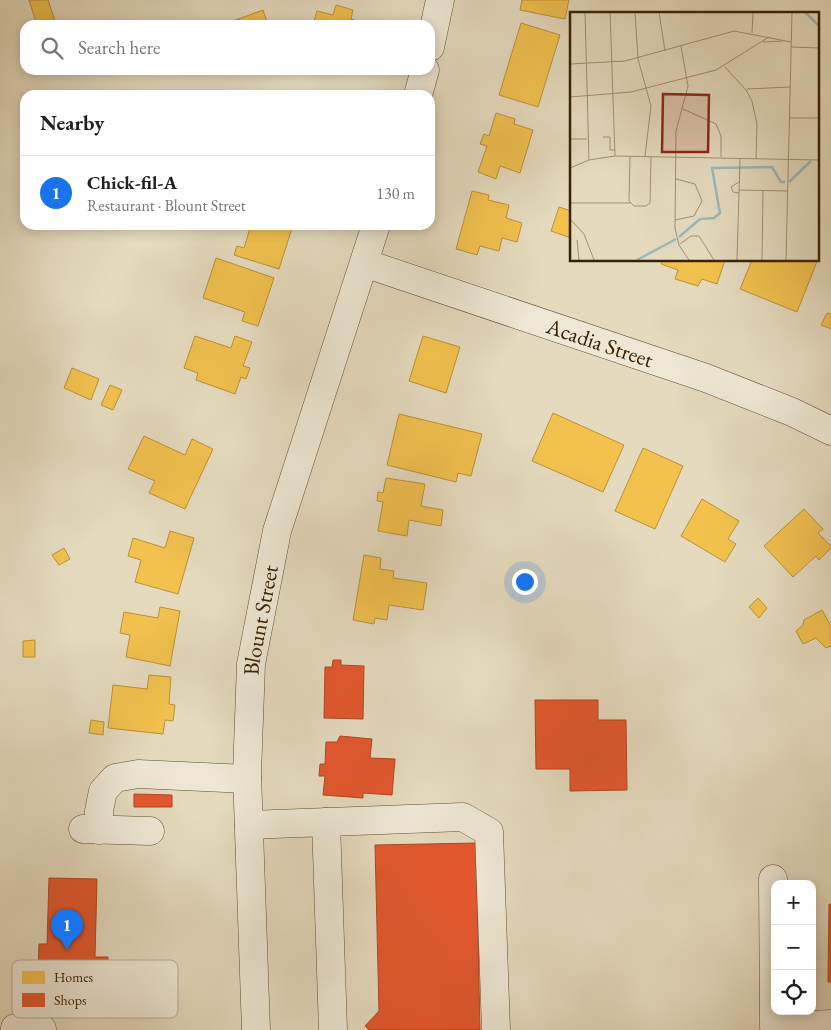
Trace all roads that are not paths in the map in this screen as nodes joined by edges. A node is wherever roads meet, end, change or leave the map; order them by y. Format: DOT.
graph roads {
  1 [pos="440,0"];
  2 [pos="435,24"];
  3 [pos="424,75"];
  4 [pos="419,90"];
  5 [pos="374,230"];
  6 [pos="364,263"];
  7 [pos="831,431"];
  8 [pos="247,779"];
  9 [pos="326,822"];
  10 [pos="248,825"];
  11 [pos="150,831"];
  12 [pos="773,925"];
  13 [pos="831,1024"];
  14 [pos="15,1028"];
  15 [pos="42,1029"];
  16 [pos="256,1030"];
  17 [pos="333,1030"];
  18 [pos="496,1030"];
  1 -- 2 [label="street"];
  3 -- 4 [label="street"];
  5 -- 6 [label="street, Blount Street"];
  6 -- 7 [label="street, Acadia Street"];
  6 -- 8 [label="street, Blount Street"];
  8 -- 10 [label="street, Blount Street"];
  8 -- 11 [label="street"];
  9 -- 10 [label="street"];
  9 -- 17 [label="street"];
  9 -- 18 [label="street"];
  10 -- 16 [label="street, Blount Street"];
  12 -- 13 [label="street"];
  14 -- 15 [label="street"];
}
